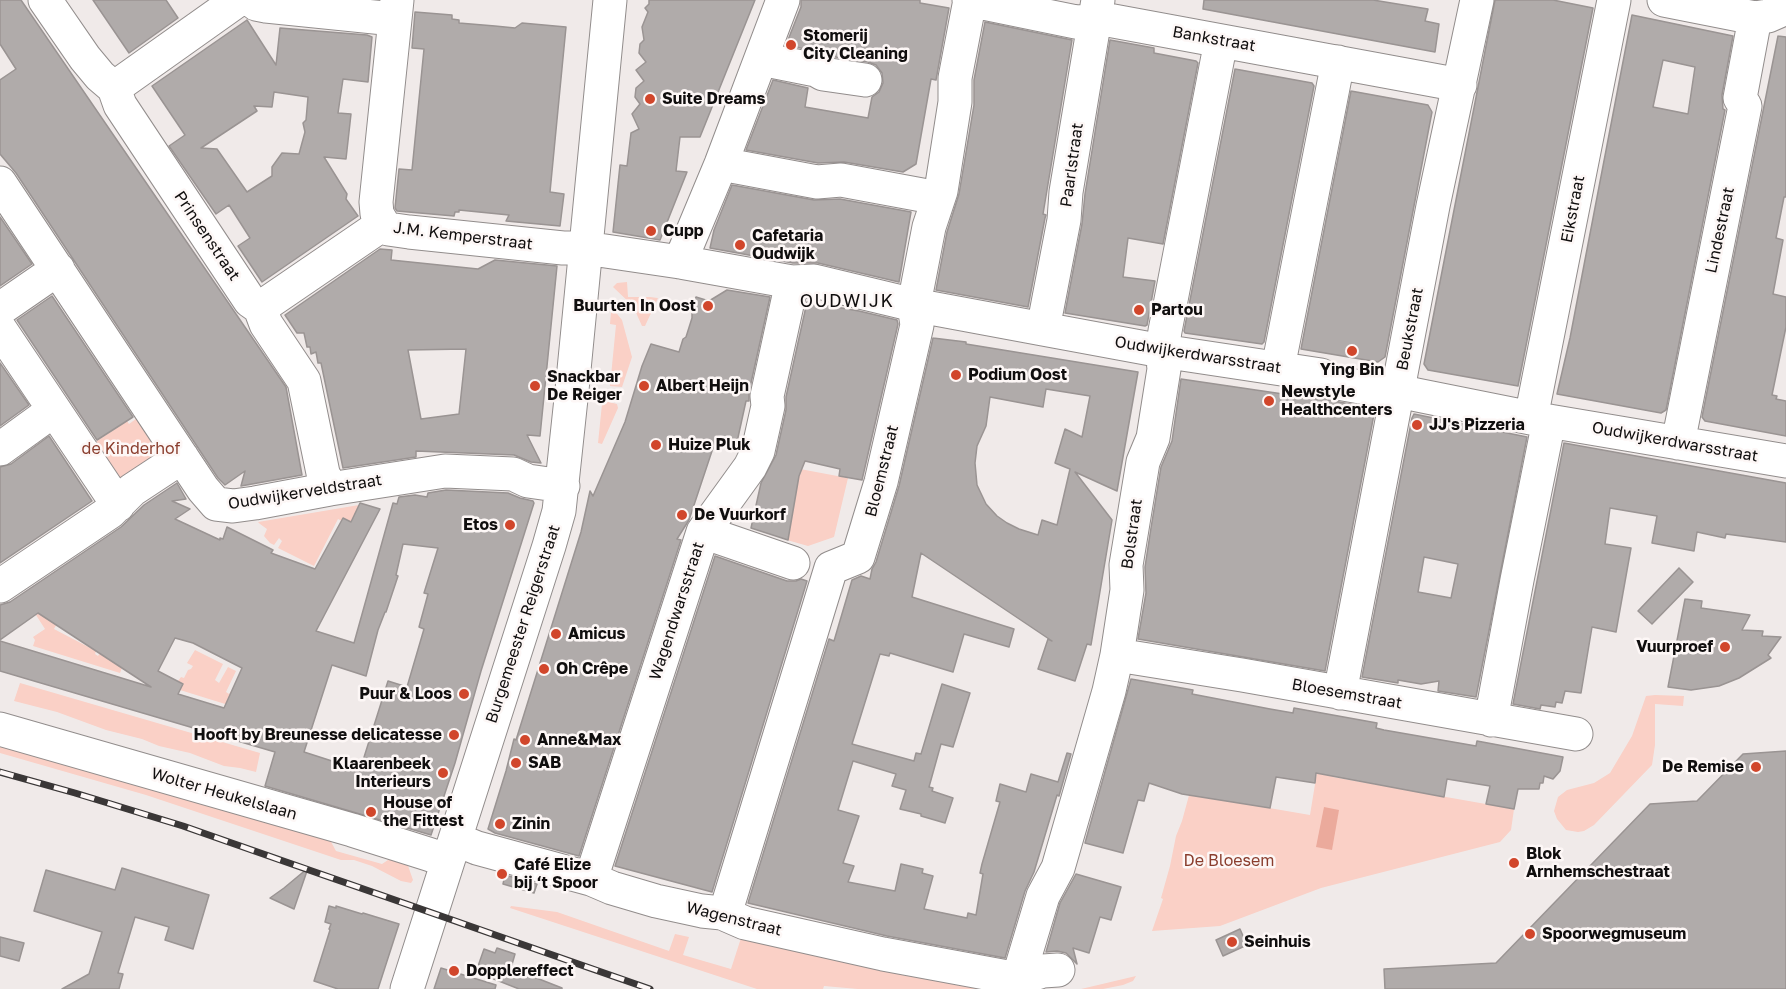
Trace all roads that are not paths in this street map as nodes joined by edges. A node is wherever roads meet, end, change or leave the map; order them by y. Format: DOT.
graph roads {
  1 [pos="45,0"];
  2 [pos="238,0"];
  3 [pos="252,0"];
  4 [pos="783,0"];
  5 [pos="969,0"];
  6 [pos="1477,0"];
  7 [pos="1614,0"];
  8 [pos="1664,0"];
  9 [pos="608,1"];
  10 [pos="1786,8"];
  11 [pos="395,10"];
  12 [pos="1096,10"];
  13 [pos="1755,18"];
  14 [pos="1221,41"];
  15 [pos="761,59"];
  16 [pos="1338,62"];
  17 [pos="865,80"];
  18 [pos="1460,85"];
  19 [pos="114,88"];
  20 [pos="721,164"];
  21 [pos="0,183"];
  22 [pos="938,200"];
  23 [pos="382,224"];
  24 [pos="585,248"];
  25 [pos="680,262"];
  26 [pos="58,269"];
  27 [pos="792,282"];
  28 [pos="915,305"];
  29 [pos="260,308"];
  30 [pos="0,309"];
  31 [pos="0,329"];
  32 [pos="1043,329"];
  33 [pos="1162,351"];
  34 [pos="1278,368"];
  35 [pos="1399,392"];
  36 [pos="54,410"];
  37 [pos="1540,419"];
  38 [pos="1678,443"];
  39 [pos="0,449"];
  40 [pos="183,457"];
  41 [pos="1786,462"];
  42 [pos="562,486"];
  43 [pos="330,489"];
  44 [pos="118,505"];
  45 [pos="703,532"];
  46 [pos="793,563"];
  47 [pos="0,586"];
  48 [pos="1117,655"];
  49 [pos="1340,693"];
  50 [pos="1491,720"];
  51 [pos="0,729"];
  52 [pos="1576,734"];
  53 [pos="451,850"];
  54 [pos="591,879"];
  55 [pos="725,914"];
  56 [pos="1058,970"];
  57 [pos="1018,979"];
  58 [pos="407,989"];
  1 -- 19 [label="street, Prinsenstraat"];
  2 -- 19 [label="street"];
  3 -- 11 [label="street"];
  4 -- 15 [label="street"];
  5 -- 12 [label="street, Bankstraat"];
  5 -- 22 [label="street, Bloemstraat"];
  6 -- 18 [label="street, Beukstraat"];
  7 -- 37 [label="street, Eikstraat"];
  8 -- 13 [label="street"];
  9 -- 24 [label="street, Burgemeester Reigerstraat"];
  10 -- 13 [label="street"];
  11 -- 23 [label="street"];
  12 -- 14 [label="street, Bankstraat"];
  12 -- 32 [label="street, Paarlstraat"];
  13 -- 38 [label="street, Lindestraat"];
  14 -- 16 [label="street, Bankstraat"];
  14 -- 33 [label="street, Bolstraat"];
  15 -- 17 [label="street"];
  15 -- 20 [label="street"];
  16 -- 18 [label="street, Bankstraat"];
  16 -- 34 [label="street"];
  18 -- 35 [label="street, Beukstraat"];
  19 -- 29 [label="street, Prinsenstraat"];
  20 -- 22 [label="street"];
  20 -- 25 [label="street"];
  21 -- 26 [label="street, Oudwijkerveldstraat"];
  22 -- 28 [label="street, Bloemstraat"];
  23 -- 24 [label="street, J.M. Kemperstraat"];
  23 -- 29 [label="street, J.M. Kemperstraat"];
  24 -- 25 [label="street"];
  24 -- 42 [label="street, Burgemeester Reigerstraat"];
  25 -- 27 [label="street, Oudwijkerdwarsstraat"];
  26 -- 30 [label="street"];
  26 -- 40 [label="street, Oudwijkerveldstraat"];
  27 -- 28 [label="street, Oudwijkerdwarsstraat"];
  27 -- 45 [label="street, Wagendwarsstraat"];
  28 -- 32 [label="street, Oudwijkerdwarsstraat"];
  28 -- 55 [label="street, Bloemstraat"];
  29 -- 43 [label="street, Prinsenstraat"];
  31 -- 36 [label="street"];
  32 -- 33 [label="street, Oudwijkerdwarsstraat"];
  33 -- 34 [label="street, Oudwijkerdwarsstraat"];
  33 -- 48 [label="street, Bolstraat"];
  34 -- 35 [label="street, Oudwijkerdwarsstraat"];
  35 -- 37 [label="street, Oudwijkerdwarsstraat"];
  35 -- 49 [label="street, Beukstraat"];
  36 -- 39 [label="street"];
  36 -- 44 [label="street"];
  37 -- 38 [label="street, Oudwijkerdwarsstraat"];
  37 -- 50 [label="street, Eikstraat"];
  38 -- 41 [label="street, Oudwijkerdwarsstraat"];
  40 -- 43 [label="street, Oudwijkerveldstraat"];
  40 -- 44 [label="street"];
  42 -- 43 [label="street, Oudwijkerveldstraat"];
  42 -- 53 [label="street, Burgemeester Reigerstraat"];
  44 -- 47 [label="street"];
  45 -- 46 [label="street"];
  45 -- 54 [label="street, Wagendwarsstraat"];
  48 -- 49 [label="street, Bloesemstraat"];
  48 -- 57 [label="street, Bolstraat"];
  49 -- 50 [label="street, Bloesemstraat"];
  50 -- 52 [label="street, Bloesemstraat"];
  51 -- 53 [label="street, Wolter Heukelslaan"];
  53 -- 54 [label="street, Wagenstraat"];
  53 -- 58 [label="street, Burgemeester Reigerstraat"];
  54 -- 55 [label="street, Wagenstraat"];
  55 -- 57 [label="street, Wagenstraat"];
  56 -- 57 [label="street"];
}
